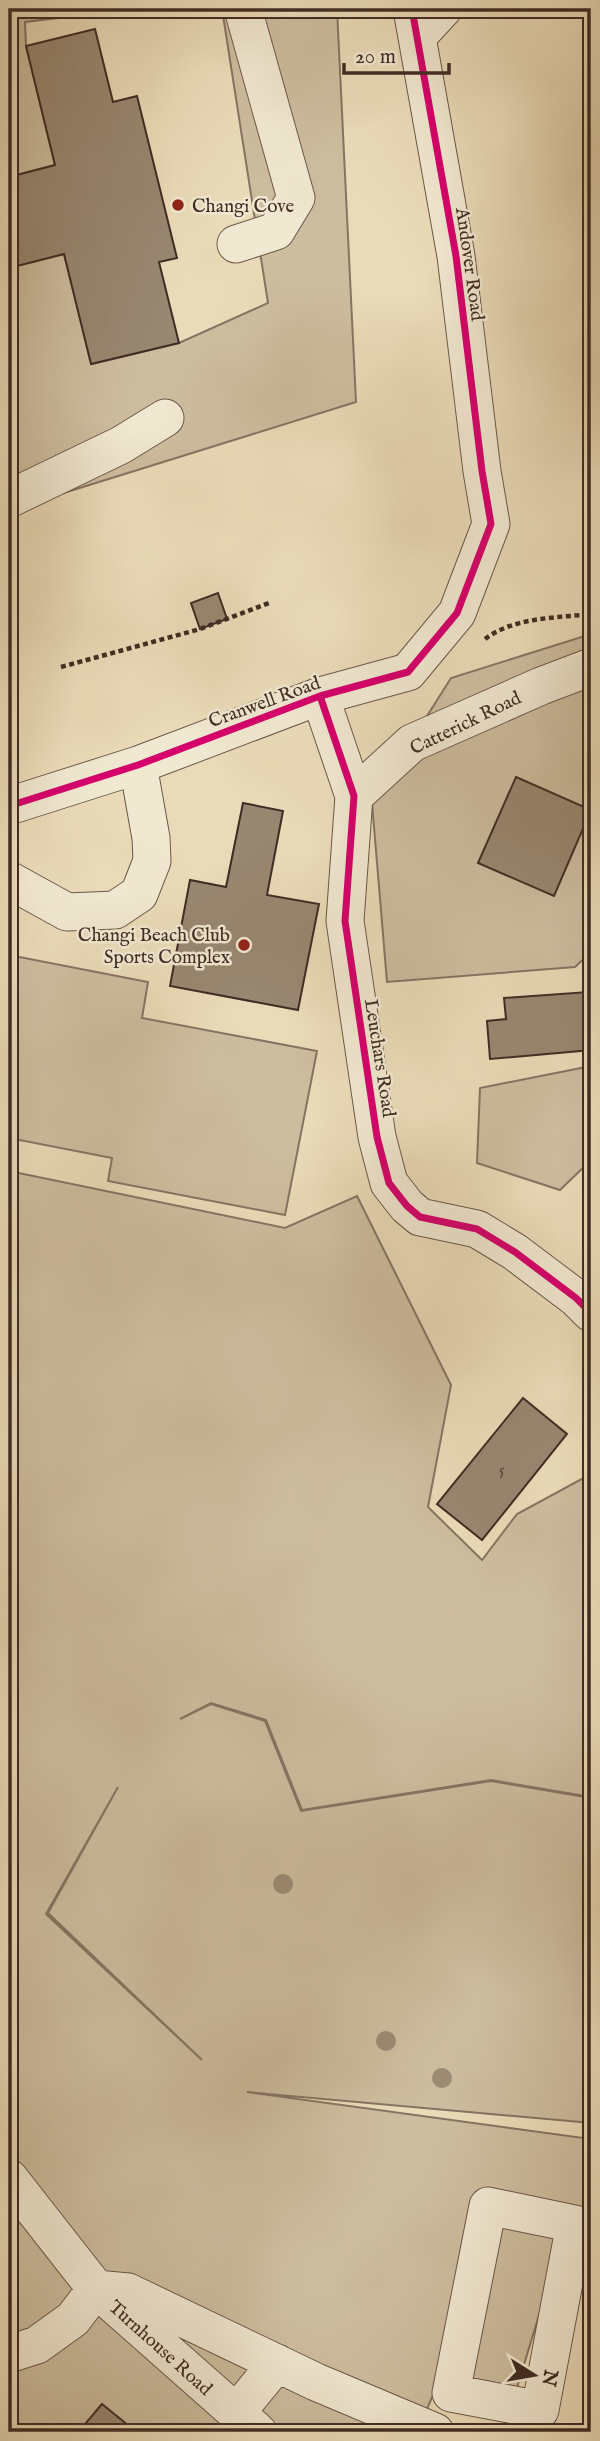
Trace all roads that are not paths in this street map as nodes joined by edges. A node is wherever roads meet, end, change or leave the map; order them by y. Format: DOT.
graph roads {
  1 [pos="243,9"];
  2 [pos="443,9"];
  3 [pos="415,23"];
  4 [pos="236,244"];
  5 [pos="165,418"];
  6 [pos="9,499"];
  7 [pos="491,524"];
  8 [pos="591,667"];
  9 [pos="541,686"];
  10 [pos="591,693"];
  11 [pos="320,696"];
  12 [pos="138,765"];
  13 [pos="354,796"];
  14 [pos="9,806"];
  15 [pos="9,880"];
  16 [pos="591,1313"];
  17 [pos="9,2178"];
  18 [pos="96,2289"];
  19 [pos="575,2312"];
  20 [pos="9,2354"];
  21 [pos="277,2363"];
  22 [pos="247,2423"];
  23 [pos="435,2432"];
  1 -- 4 [label="street"];
  2 -- 3 [label="street"];
  3 -- 7 [label="street, Andover Road"];
  5 -- 6 [label="street"];
  7 -- 11 [label="street, Cranwell Road"];
  8 -- 9 [label="street"];
  9 -- 10 [label="street, Catterick Road"];
  9 -- 13 [label="street, Catterick Road"];
  11 -- 12 [label="street, Cranwell Road"];
  11 -- 13 [label="street, Leuchars Road"];
  12 -- 14 [label="street, Cranwell Road"];
  12 -- 15 [label="street"];
  13 -- 16 [label="street, Leuchars Road"];
  17 -- 18 [label="street, Turnhouse Road"];
  18 -- 20 [label="street, Turnhouse Road"];
  18 -- 21 [label="street"];
  18 -- 22 [label="street, Turnhouse Road"];
  19 -- 19 [label="street"];
  21 -- 22 [label="street"];
  21 -- 23 [label="street"];
}
